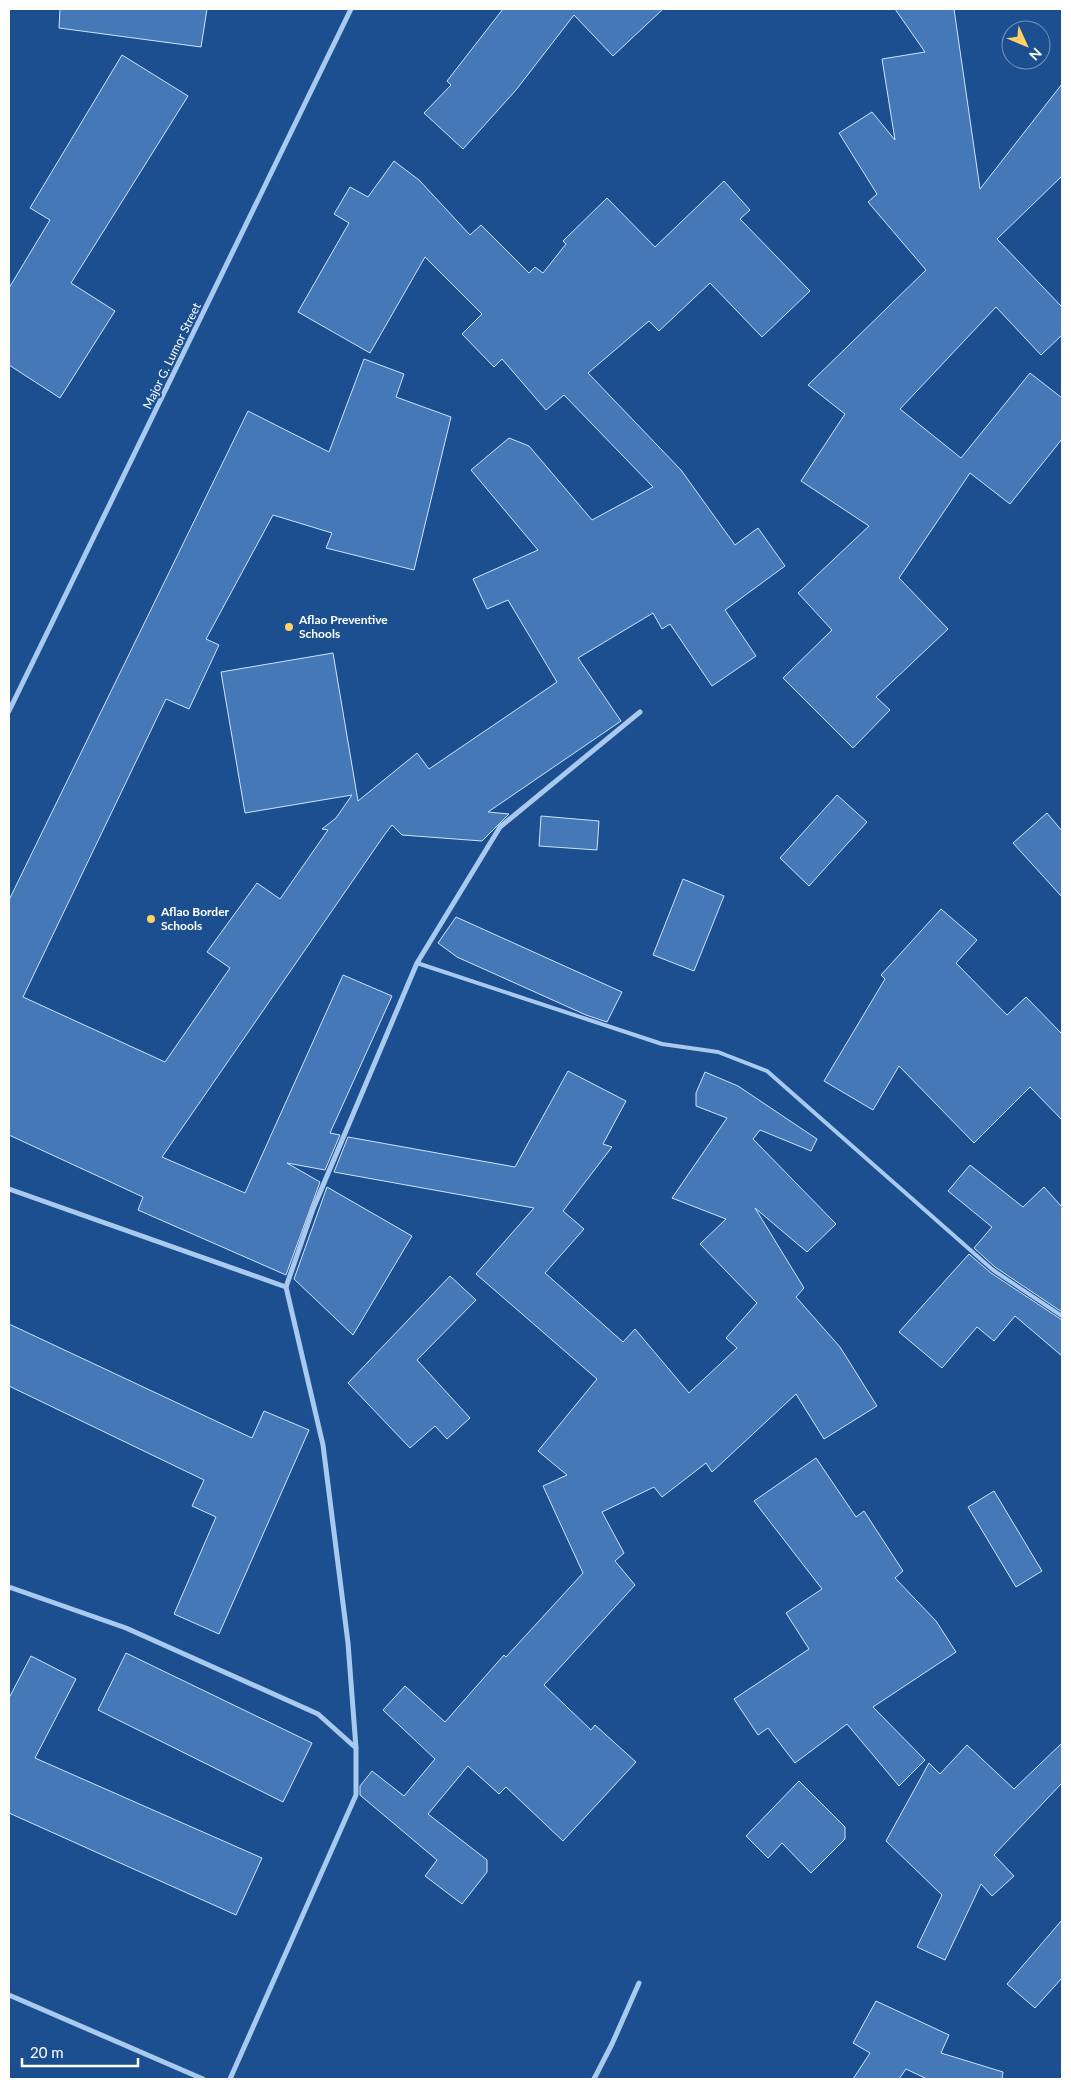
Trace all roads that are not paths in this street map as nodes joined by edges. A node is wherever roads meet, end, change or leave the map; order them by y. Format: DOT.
graph roads {
  1 [pos="351,9"];
  2 [pos="9,711"];
  3 [pos="640,712"];
  4 [pos="416,963"];
  5 [pos="9,1189"];
  6 [pos="286,1287"];
  7 [pos="1062,1316"];
  8 [pos="9,1587"];
  9 [pos="356,1748"];
  10 [pos="639,1983"];
  11 [pos="9,1995"];
  12 [pos="203,2079"];
  13 [pos="230,2079"];
  14 [pos="594,2079"];
  1 -- 2 [label="street, Major G. Lumor Street"];
  3 -- 4 [label="street"];
  4 -- 6 [label="street"];
  4 -- 7 [label="lane"];
  5 -- 6 [label="street"];
  6 -- 9 [label="street"];
  8 -- 9 [label="street"];
  9 -- 13 [label="street"];
  10 -- 14 [label="street"];
  11 -- 12 [label="street"];
}
